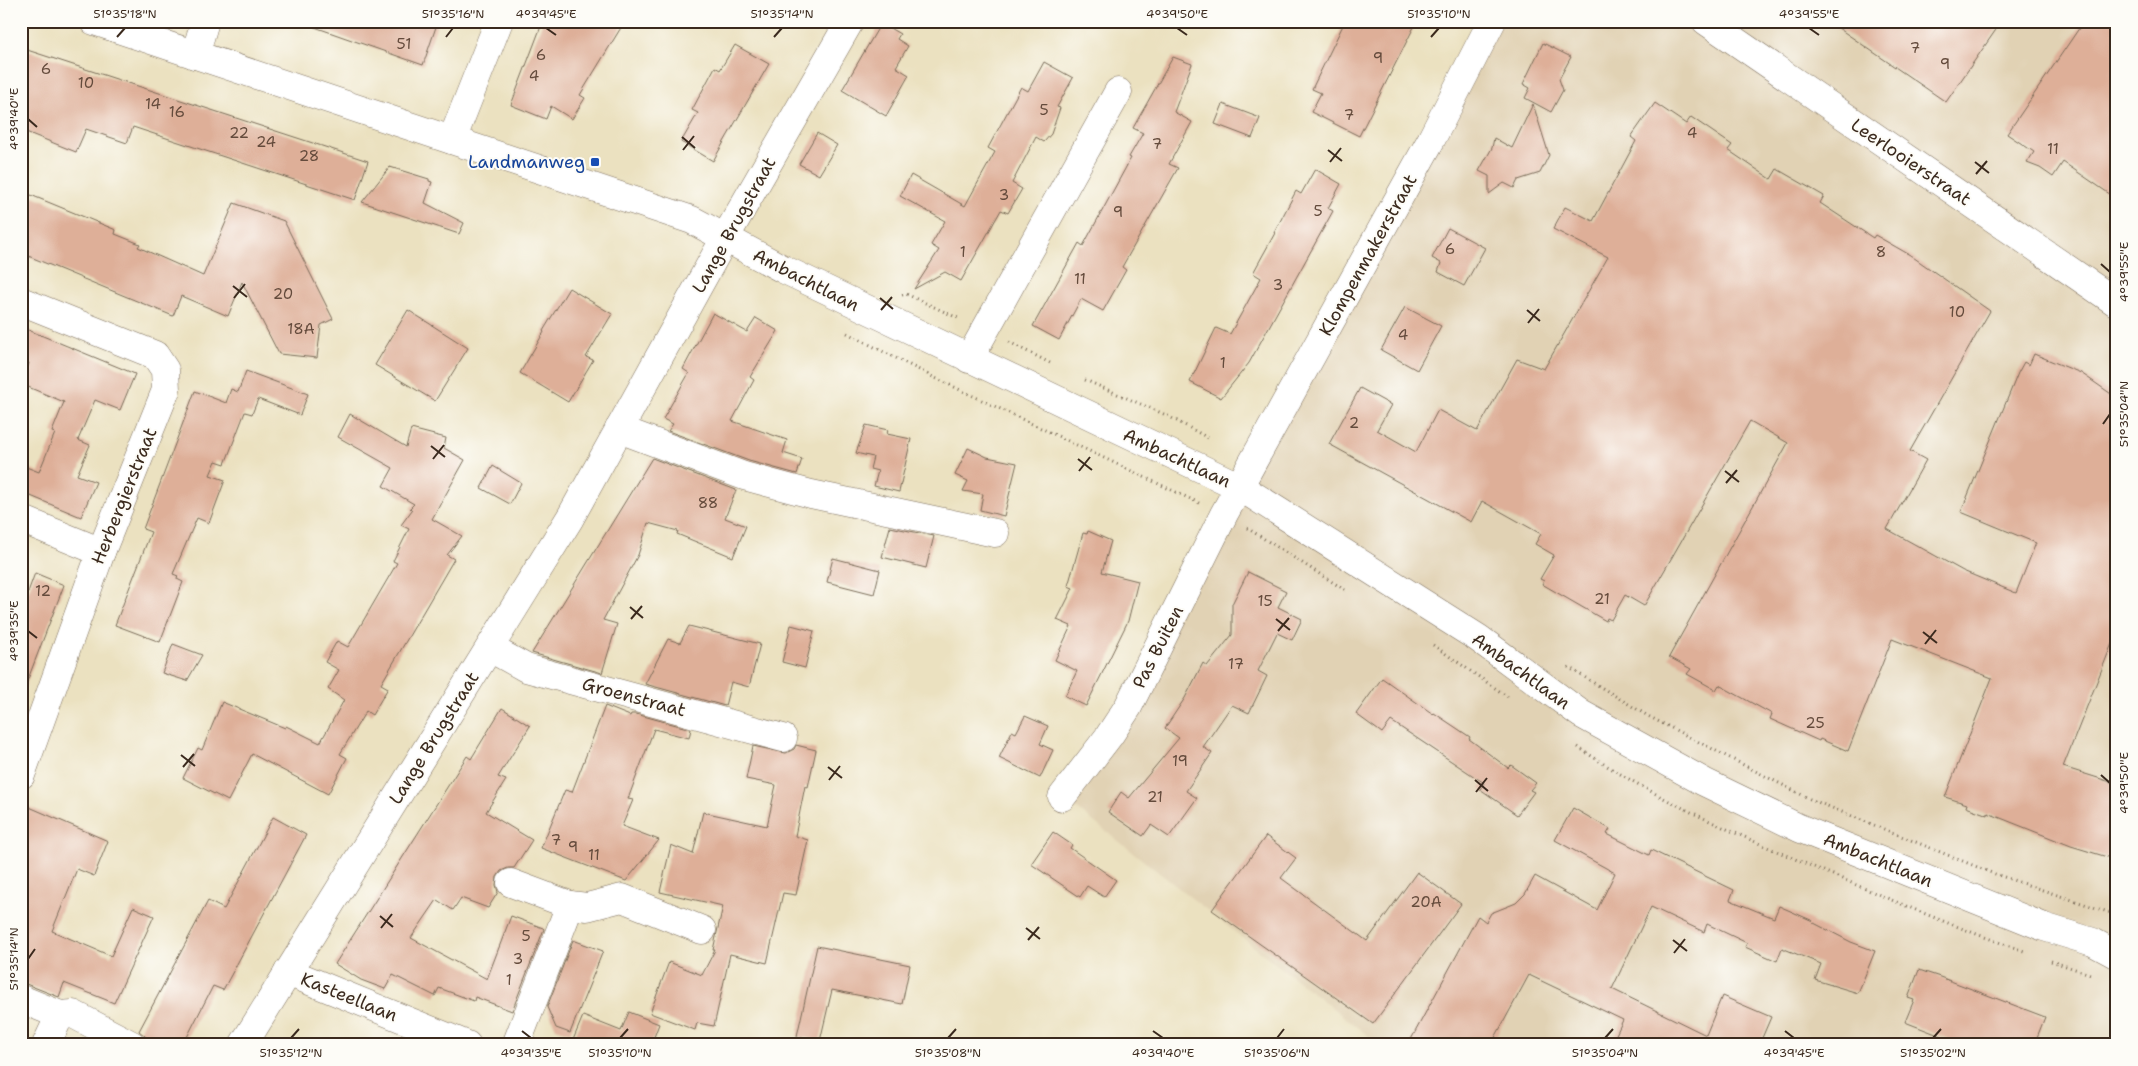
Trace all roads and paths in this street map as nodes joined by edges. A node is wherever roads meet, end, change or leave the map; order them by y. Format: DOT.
graph roads {
  1 [pos="94,21"];
  2 [pos="205,21"];
  3 [pos="499,21"];
  4 [pos="850,21"];
  5 [pos="1492,21"];
  6 [pos="1706,21"];
  7 [pos="195,55"];
  8 [pos="1118,92"];
  9 [pos="452,140"];
  10 [pos="725,238"];
  11 [pos="21,301"];
  12 [pos="2117,303"];
  13 [pos="844,332"];
  14 [pos="969,360"];
  15 [pos="620,429"];
  16 [pos="1240,487"];
  17 [pos="1224,514"];
  18 [pos="21,519"];
  19 [pos="995,533"];
  20 [pos="101,552"];
  21 [pos="1347,591"];
  22 [pos="1429,642"];
  23 [pos="490,648"];
  24 [pos="1510,699"];
  25 [pos="783,738"];
  26 [pos="1575,745"];
  27 [pos="21,775"];
  28 [pos="1062,797"];
  29 [pos="512,883"];
  30 [pos="570,905"];
  31 [pos="702,930"];
  32 [pos="2105,942"];
  33 [pos="2032,954"];
  34 [pos="2117,955"];
  35 [pos="2051,961"];
  36 [pos="288,972"];
  37 [pos="2098,977"];
  38 [pos="21,1000"];
  39 [pos="60,1015"];
  40 [pos="46,1045"];
  41 [pos="132,1045"];
  42 [pos="243,1045"];
  43 [pos="467,1045"];
  44 [pos="516,1045"];
  1 -- 7 [label="street"];
  2 -- 7 [label="street"];
  3 -- 9 [label="street"];
  4 -- 10 [label="street, Lange Brugstraat"];
  5 -- 16 [label="street, Klompenmakerstraat"];
  6 -- 12 [label="street, Leerlooierstraat"];
  7 -- 9 [label="street"];
  8 -- 14 [label="street"];
  9 -- 10 [label="street"];
  10 -- 14 [label="street, Ambachtlaan"];
  10 -- 15 [label="street, Lange Brugstraat"];
  11 -- 20 [label="street, Herbergierstraat"];
  13 -- 17 [label="path"];
  14 -- 16 [label="street, Ambachtlaan"];
  15 -- 19 [label="street"];
  15 -- 23 [label="street, Lange Brugstraat"];
  16 -- 17 [label="street, Pas Buiten"];
  16 -- 32 [label="street, Ambachtlaan"];
  17 -- 21 [label="path"];
  17 -- 28 [label="street, Pas Buiten"];
  18 -- 20 [label="street"];
  20 -- 27 [label="street, Herbergierstraat"];
  22 -- 24 [label="path"];
  23 -- 25 [label="street, Groenstraat"];
  23 -- 36 [label="street, Lange Brugstraat"];
  26 -- 33 [label="path"];
  29 -- 30 [label="street"];
  30 -- 31 [label="street"];
  30 -- 44 [label="street"];
  32 -- 34 [label="street, Ambachtlaan"];
  35 -- 37 [label="path"];
  36 -- 42 [label="street, Lange Brugstraat"];
  36 -- 43 [label="street, Kasteellaan"];
  38 -- 39 [label="street"];
  39 -- 40 [label="street"];
  39 -- 41 [label="street"];
}
